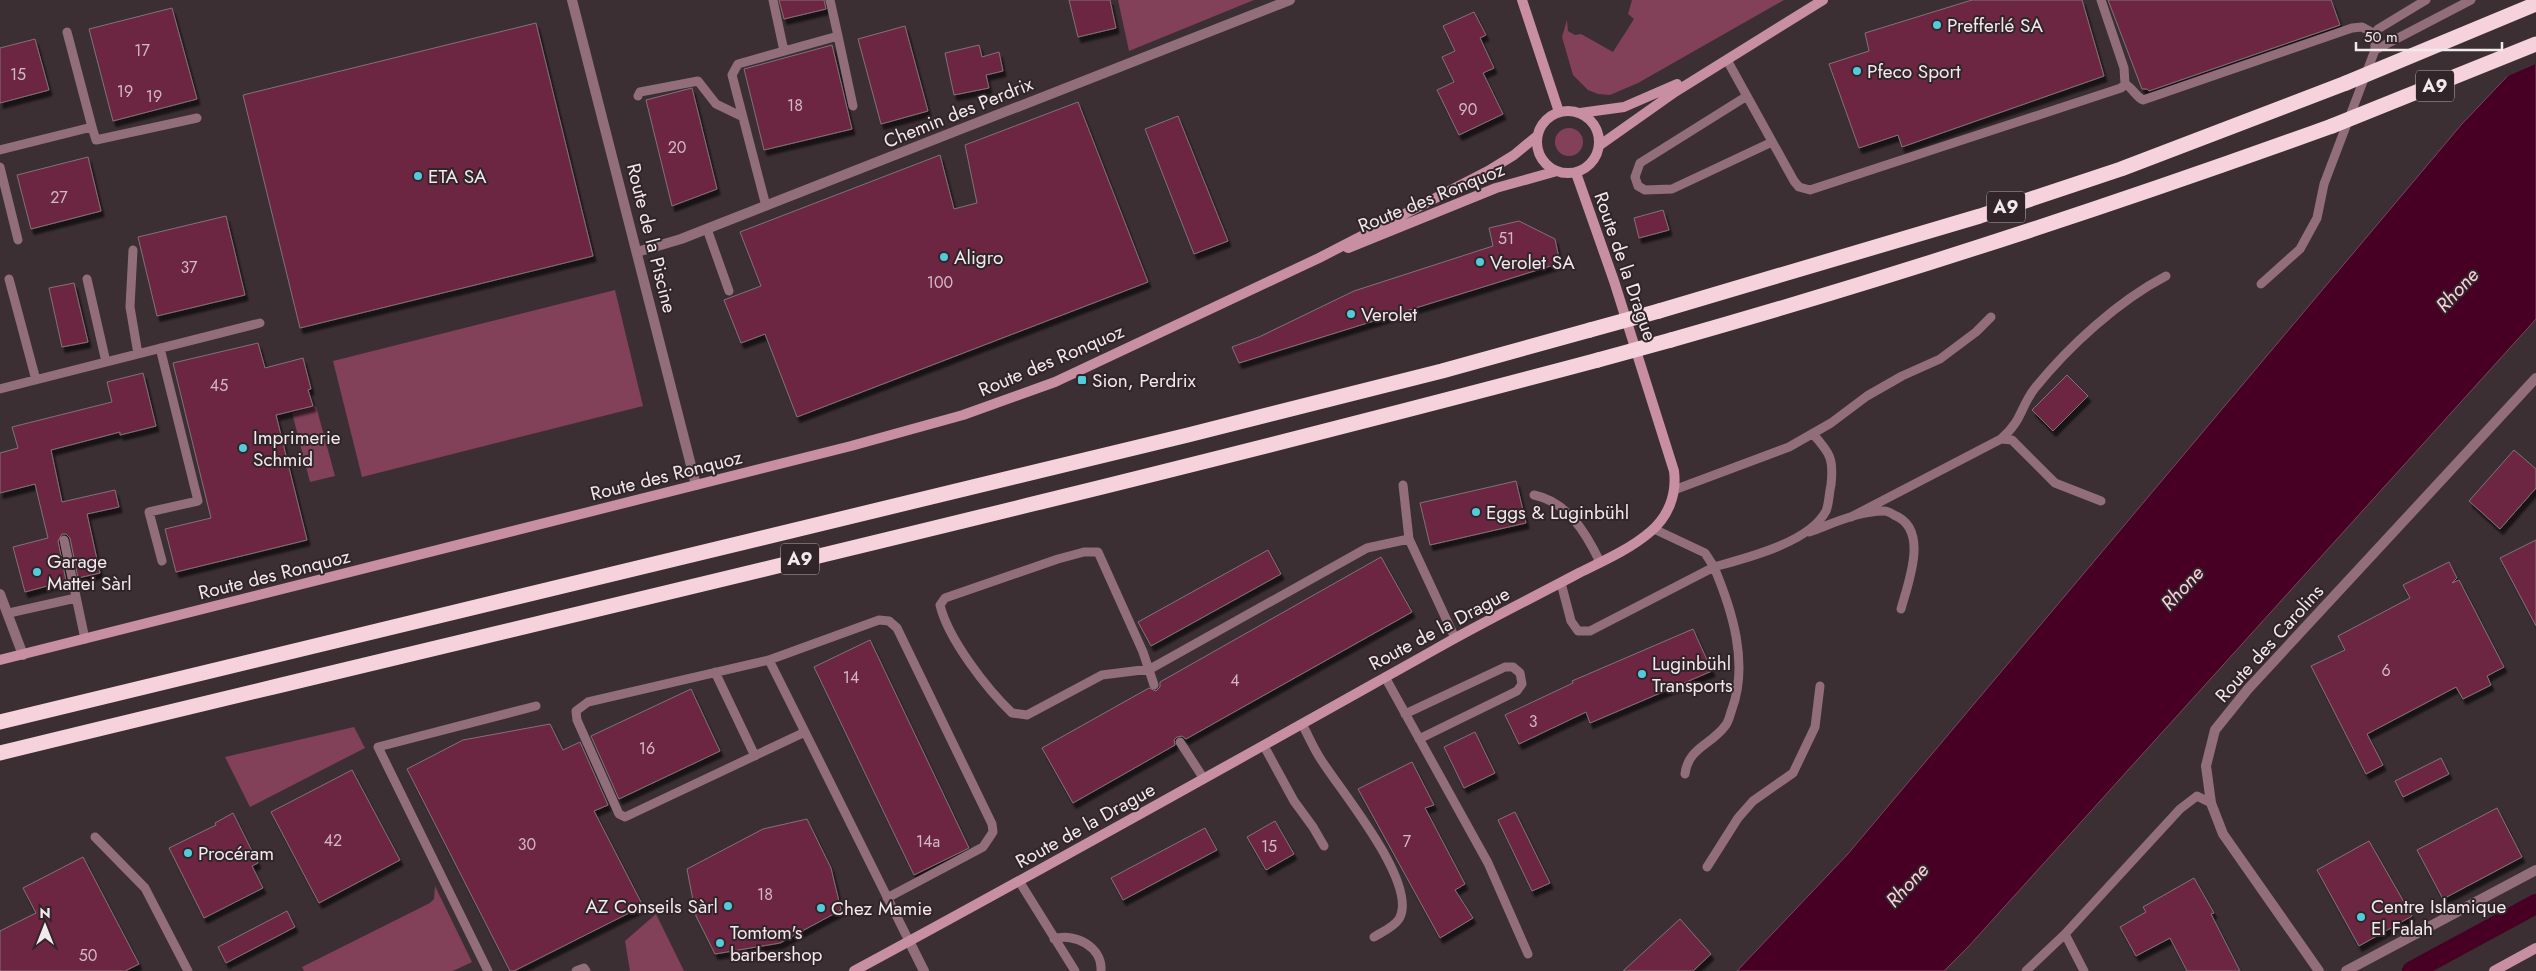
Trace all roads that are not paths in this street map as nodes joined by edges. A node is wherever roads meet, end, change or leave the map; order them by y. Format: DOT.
graph roads {
  1 [pos="572,0"];
  2 [pos="773,0"];
  3 [pos="830,0"];
  4 [pos="1290,0"];
  5 [pos="1522,0"];
  6 [pos="1823,0"];
  7 [pos="2101,0"];
  8 [pos="2426,0"];
  9 [pos="2471,0"];
  10 [pos="2536,4"];
  11 [pos="67,32"];
  12 [pos="2375,34"];
  13 [pos="838,36"];
  14 [pos="2536,44"];
  15 [pos="2375,50"];
  16 [pos="784,51"];
  17 [pos="1724,61"];
  18 [pos="2125,84"];
  19 [pos="638,96"];
  20 [pos="1747,96"];
  21 [pos="853,106"];
  22 [pos="1559,112"];
  23 [pos="1580,113"];
  24 [pos="197,118"];
  25 [pos="743,118"];
  26 [pos="92,127"];
  27 [pos="1537,136"];
  28 [pos="1772,142"];
  29 [pos="1600,145"];
  30 [pos="0,150"];
  31 [pos="0,168"];
  32 [pos="1557,172"];
  33 [pos="1576,173"];
  34 [pos="766,206"];
  35 [pos="707,229"];
  36 [pos="18,240"];
  37 [pos="133,250"];
  38 [pos="637,252"];
  39 [pos="1319,258"];
  40 [pos="2166,276"];
  41 [pos="9,279"];
  42 [pos="87,279"];
  43 [pos="2261,284"];
  44 [pos="729,291"];
  45 [pos="1991,317"];
  46 [pos="260,323"];
  47 [pos="160,348"];
  48 [pos="138,354"];
  49 [pos="106,362"];
  50 [pos="2536,378"];
  51 [pos="36,380"];
  52 [pos="0,389"];
  53 [pos="1814,434"];
  54 [pos="2001,439"];
  55 [pos="696,485"];
  56 [pos="1403,485"];
  57 [pos="1674,490"];
  58 [pos="1534,495"];
  59 [pos="2101,501"];
  60 [pos="1851,517"];
  61 [pos="1654,529"];
  62 [pos="1806,533"];
  63 [pos="1409,539"];
  64 [pos="64,540"];
  65 [pos="162,561"];
  66 [pos="1600,562"];
  67 [pos="1714,567"];
  68 [pos="1561,583"];
  69 [pos="0,594"];
  70 [pos="76,598"];
  71 [pos="1901,609"];
  72 [pos="9,613"];
  73 [pos="1455,638"];
  74 [pos="86,639"];
  75 [pos="23,655"];
  76 [pos="0,660"];
  77 [pos="769,660"];
  78 [pos="1150,669"];
  79 [pos="716,672"];
  80 [pos="1385,677"];
  81 [pos="1154,685"];
  82 [pos="1820,686"];
  83 [pos="536,706"];
  84 [pos="1406,714"];
  85 [pos="0,722"];
  86 [pos="1302,724"];
  87 [pos="805,732"];
  88 [pos="1419,739"];
  89 [pos="1180,742"];
  90 [pos="1264,746"];
  91 [pos="0,753"];
  92 [pos="755,756"];
  93 [pos="1684,774"];
  94 [pos="1204,779"];
  95 [pos="2211,803"];
  96 [pos="95,837"];
  97 [pos="1324,846"];
  98 [pos="1707,867"];
  99 [pos="2536,870"];
  100 [pos="1019,881"];
  101 [pos="887,898"];
  102 [pos="2065,934"];
  103 [pos="1374,937"];
  104 [pos="1054,939"];
  105 [pos="909,941"];
  106 [pos="2536,948"];
  107 [pos="1528,954"];
  108 [pos="188,971"];
  109 [pos="488,971"];
  110 [pos="576,971"];
  111 [pos="586,971"];
  112 [pos="854,971"];
  113 [pos="924,971"];
  114 [pos="1075,971"];
  115 [pos="1101,971"];
  116 [pos="2026,971"];
  117 [pos="2084,971"];
  118 [pos="2319,971"];
  119 [pos="2346,971"];
  120 [pos="2494,971"];
  1 -- 38 [label="street, Route de la Piscine"];
  2 -- 16 [label="lane"];
  3 -- 13 [label="lane"];
  4 -- 34 [label="street, Chemin des Perdrix"];
  5 -- 22 [label="street"];
  6 -- 17 [label="street"];
  7 -- 18 [label="lane"];
  8 -- 12 [label="lane"];
  9 -- 15 [label="lane"];
  10 -- 85 [label="highway, A9, bridge"];
  11 -- 26 [label="lane"];
  12 -- 15 [label="lane"];
  12 -- 18 [label="lane"];
  13 -- 16 [label="lane"];
  13 -- 21 [label="lane"];
  14 -- 91 [label="highway, A9, bridge"];
  15 -- 43 [label="lane"];
  16 -- 25 [label="lane"];
  17 -- 20 [label="lane"];
  17 -- 23 [label="street"];
  17 -- 29 [label="street"];
  18 -- 28 [label="lane"];
  19 -- 25 [label="lane"];
  20 -- 28 [label="lane"];
  20 -- 28 [label="lane"];
  22 -- 23 [label="street"];
  22 -- 27 [label="street"];
  23 -- 29 [label="street"];
  24 -- 26 [label="lane"];
  25 -- 34 [label="lane"];
  26 -- 30 [label="lane"];
  27 -- 32 [label="street"];
  27 -- 39 [label="street, Route des Ronquoz"];
  29 -- 33 [label="street"];
  31 -- 36 [label="lane"];
  32 -- 33 [label="street"];
  32 -- 39 [label="street, Route des Ronquoz"];
  33 -- 57 [label="street, Route de la Drague"];
  34 -- 35 [label="street, Chemin des Perdrix"];
  35 -- 38 [label="street, Chemin des Perdrix"];
  35 -- 44 [label="lane"];
  37 -- 48 [label="lane"];
  38 -- 55 [label="street, Route de la Piscine"];
  39 -- 55 [label="street, Route des Ronquoz"];
  40 -- 54 [label="lane"];
  41 -- 51 [label="lane"];
  42 -- 49 [label="lane"];
  45 -- 53 [label="lane"];
  46 -- 47 [label="lane"];
  47 -- 48 [label="lane"];
  47 -- 65 [label="lane"];
  48 -- 49 [label="lane"];
  49 -- 51 [label="lane"];
  50 -- 95 [label="street, Route des Carolins"];
  51 -- 52 [label="lane"];
  53 -- 57 [label="lane"];
  53 -- 62 [label="lane"];
  54 -- 59 [label="lane"];
  54 -- 60 [label="lane"];
  55 -- 74 [label="street, Route des Ronquoz"];
  56 -- 63 [label="lane"];
  57 -- 61 [label="street, Route de la Drague"];
  58 -- 66 [label="lane"];
  60 -- 62 [label="lane"];
  60 -- 71 [label="lane"];
  61 -- 66 [label="street, Route de la Drague"];
  61 -- 67 [label="lane"];
  62 -- 67 [label="lane"];
  63 -- 73 [label="lane"];
  63 -- 78 [label="lane"];
  64 -- 70 [label="lane"];
  66 -- 68 [label="street, Route de la Drague"];
  67 -- 68 [label="lane"];
  67 -- 93 [label="lane"];
  68 -- 73 [label="street, Route de la Drague"];
  69 -- 72 [label="street"];
  70 -- 72 [label="lane"];
  70 -- 74 [label="lane"];
  72 -- 75 [label="street"];
  73 -- 80 [label="street, Route de la Drague"];
  74 -- 75 [label="street, Route des Ronquoz"];
  75 -- 76 [label="street, Route des Ronquoz"];
  77 -- 79 [label="lane"];
  77 -- 87 [label="lane"];
  77 -- 101 [label="lane"];
  78 -- 78 [label="lane"];
  78 -- 81 [label="lane"];
  79 -- 92 [label="lane"];
  79 -- 92 [label="lane"];
  80 -- 84 [label="lane"];
  80 -- 86 [label="street, Route de la Drague"];
  82 -- 98 [label="lane"];
  83 -- 109 [label="lane"];
  84 -- 88 [label="lane"];
  84 -- 88 [label="lane"];
  86 -- 90 [label="street, Route de la Drague"];
  86 -- 103 [label="lane"];
  87 -- 92 [label="lane"];
  87 -- 101 [label="lane"];
  88 -- 107 [label="lane"];
  89 -- 94 [label="lane"];
  90 -- 94 [label="street, Route de la Drague"];
  90 -- 97 [label="lane"];
  94 -- 100 [label="street, Route de la Drague"];
  95 -- 102 [label="lane"];
  95 -- 118 [label="street, Route des Carolins"];
  96 -- 108 [label="lane"];
  99 -- 119 [label="street"];
  100 -- 104 [label="lane"];
  100 -- 105 [label="street, Route de la Drague"];
  101 -- 105 [label="lane"];
  102 -- 116 [label="lane"];
  102 -- 117 [label="lane"];
  104 -- 114 [label="lane"];
  104 -- 115 [label="lane"];
  105 -- 112 [label="street, Route de la Drague"];
  105 -- 113 [label="street"];
  106 -- 120 [label="street"];
  110 -- 111 [label="lane"];
}
